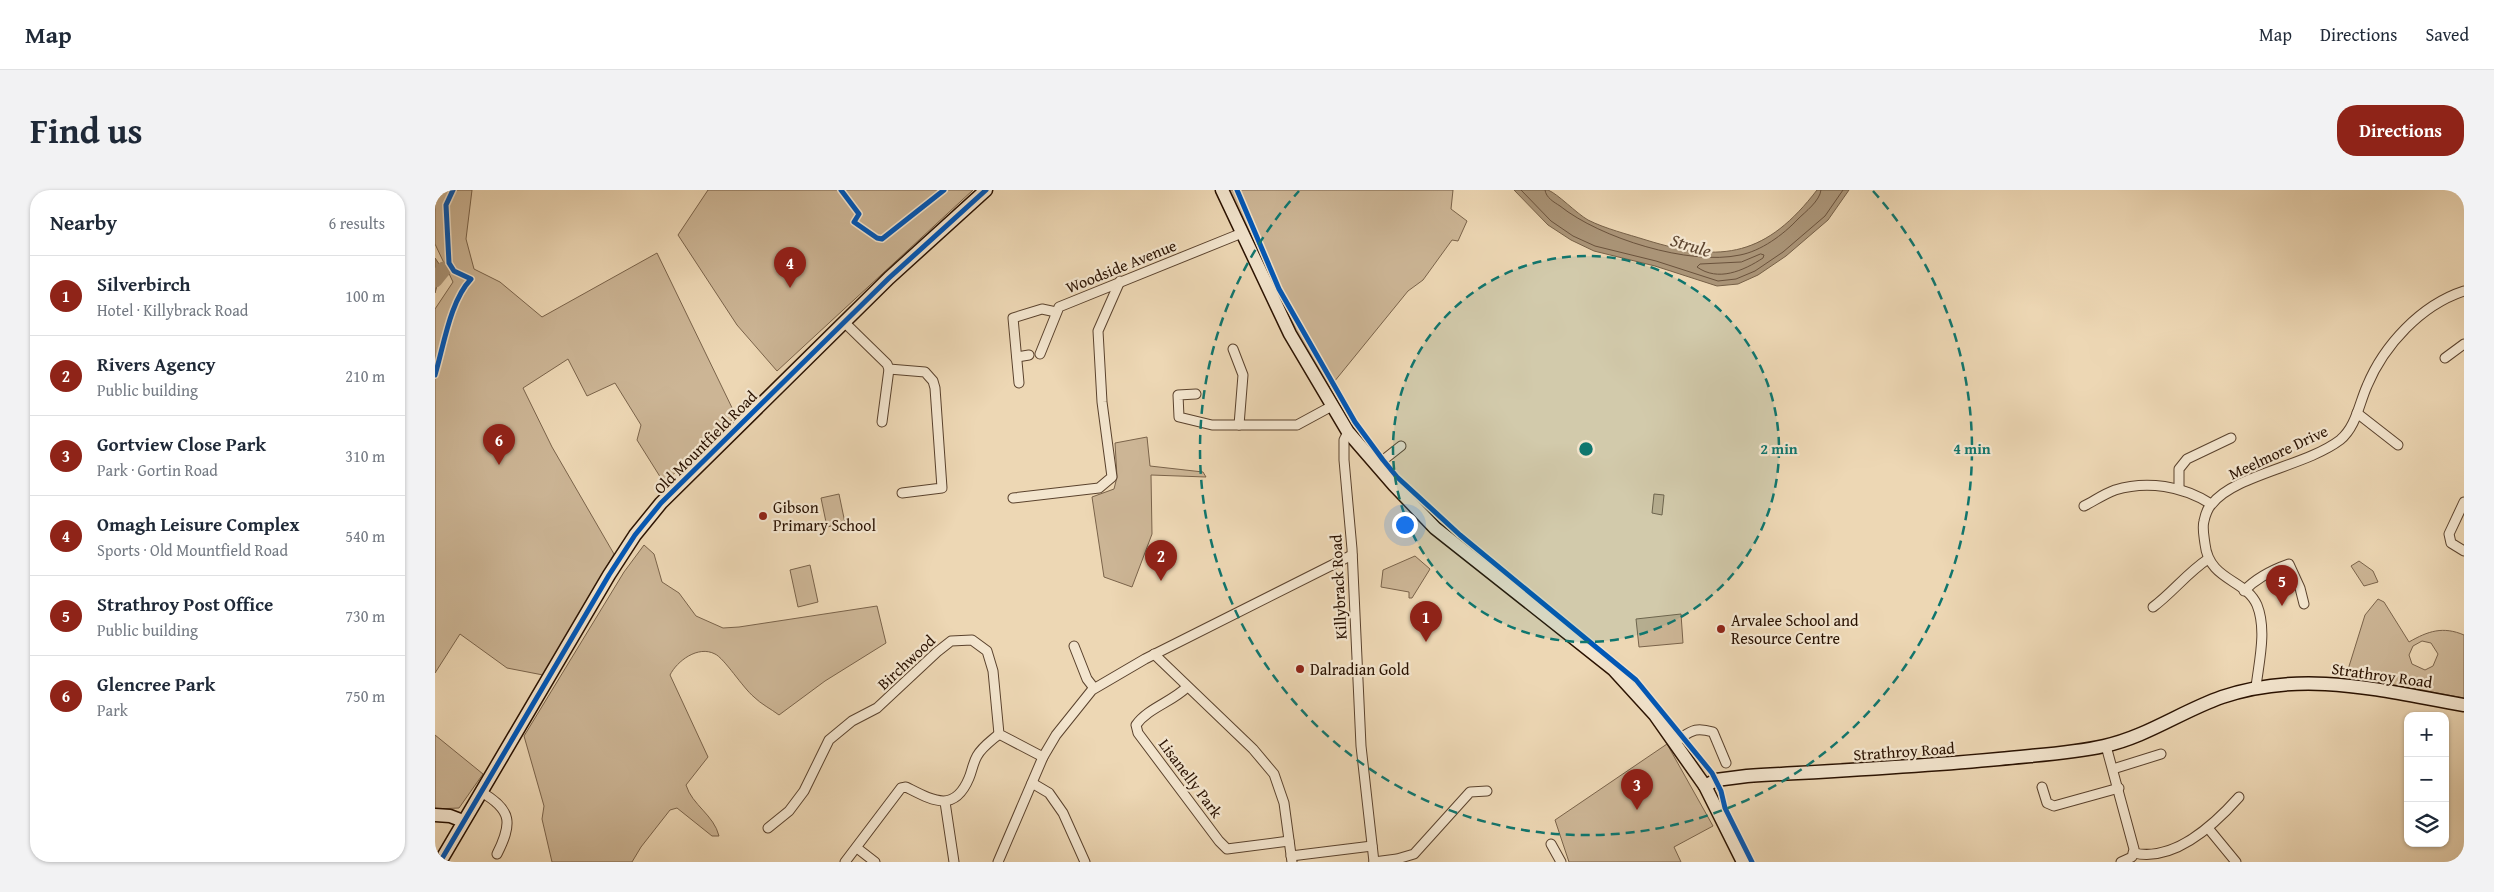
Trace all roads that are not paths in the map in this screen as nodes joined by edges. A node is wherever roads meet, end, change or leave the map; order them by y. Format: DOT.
graph roads {
  1 [pos="986,190"];
  2 [pos="1222,190"];
  3 [pos="1242,233"];
  4 [pos="1120,281"];
  5 [pos="2464,291"];
  6 [pos="1056,312"];
  7 [pos="844,322"];
  8 [pos="2464,344"];
  9 [pos="1233,349"];
  10 [pos="1040,354"];
  11 [pos="1029,355"];
  12 [pos="1017,357"];
  13 [pos="2445,358"];
  14 [pos="889,368"];
  15 [pos="1019,383"];
  16 [pos="1196,394"];
  17 [pos="1332,406"];
  18 [pos="2357,413"];
  19 [pos="882,422"];
  20 [pos="1239,425"];
  21 [pos="1349,432"];
  22 [pos="2231,438"];
  23 [pos="2398,445"];
  24 [pos="1401,446"];
  25 [pos="1377,465"];
  26 [pos="2179,489"];
  27 [pos="902,493"];
  28 [pos="1013,498"];
  29 [pos="2464,502"];
  30 [pos="2211,504"];
  31 [pos="2083,506"];
  32 [pos="2464,551"];
  33 [pos="1352,554"];
  34 [pos="2207,559"];
  35 [pos="2244,591"];
  36 [pos="2304,604"];
  37 [pos="2153,606"];
  38 [pos="1074,646"];
  39 [pos="1154,654"];
  40 [pos="1187,687"];
  41 [pos="2256,687"];
  42 [pos="1094,688"];
  43 [pos="2464,705"];
  44 [pos="999,734"];
  45 [pos="1674,742"];
  46 [pos="2106,746"];
  47 [pos="2161,754"];
  48 [pos="1043,757"];
  49 [pos="1726,763"];
  50 [pos="2113,768"];
  51 [pos="1032,783"];
  52 [pos="1705,786"];
  53 [pos="2042,787"];
  54 [pos="2119,788"];
  55 [pos="1487,791"];
  56 [pos="481,792"];
  57 [pos="2239,796"];
  58 [pos="945,802"];
  59 [pos="435,815"];
  60 [pos="463,821"];
  61 [pos="768,828"];
  62 [pos="2208,828"];
  63 [pos="1289,841"];
  64 [pos="1551,844"];
  65 [pos="1372,846"];
  66 [pos="857,848"];
  67 [pos="2134,853"];
  68 [pos="497,854"];
  69 [pos="1292,859"];
  70 [pos="440,862"];
  71 [pos="845,862"];
  72 [pos="875,862"];
  73 [pos="954,862"];
  74 [pos="998,862"];
  75 [pos="1085,862"];
  76 [pos="1374,862"];
  77 [pos="1561,862"];
  78 [pos="1743,862"];
  79 [pos="2121,862"];
  80 [pos="2236,862"];
  1 -- 7 [label="street, Old Mountfield Road"];
  2 -- 3 [label="street"];
  3 -- 4 [label="street, Woodside Avenue"];
  3 -- 17 [label="street"];
  4 -- 6 [label="street, Woodside Avenue"];
  4 -- 28 [label="street"];
  5 -- 18 [label="street, Meelmore Drive"];
  6 -- 10 [label="street, Woodside Avenue"];
  6 -- 12 [label="street"];
  7 -- 14 [label="street"];
  7 -- 56 [label="street, Old Mountfield Road"];
  8 -- 13 [label="street"];
  9 -- 20 [label="street"];
  11 -- 12 [label="street"];
  12 -- 15 [label="street"];
  14 -- 19 [label="street"];
  14 -- 27 [label="street"];
  16 -- 20 [label="street"];
  17 -- 20 [label="street"];
  17 -- 21 [label="street"];
  18 -- 23 [label="street"];
  18 -- 30 [label="street, Meelmore Drive"];
  21 -- 25 [label="street"];
  21 -- 33 [label="street, Killybrack Road"];
  22 -- 26 [label="street"];
  24 -- 25 [label="street"];
  25 -- 45 [label="street"];
  26 -- 30 [label="street"];
  26 -- 31 [label="street"];
  29 -- 32 [label="street"];
  30 -- 34 [label="street"];
  33 -- 39 [label="street"];
  33 -- 65 [label="street, Killybrack Road"];
  34 -- 35 [label="street"];
  34 -- 37 [label="street"];
  35 -- 36 [label="street"];
  35 -- 41 [label="street"];
  38 -- 42 [label="street"];
  39 -- 40 [label="street"];
  39 -- 42 [label="street"];
  40 -- 63 [label="street"];
  40 -- 63 [label="street, Lisanelly Park"];
  41 -- 43 [label="street, Strathroy Road"];
  41 -- 46 [label="street, Strathroy Road"];
  42 -- 48 [label="street"];
  44 -- 48 [label="street"];
  44 -- 58 [label="street"];
  44 -- 61 [label="street, Birchwood"];
  45 -- 49 [label="street"];
  45 -- 52 [label="street"];
  46 -- 50 [label="street"];
  46 -- 52 [label="street, Strathroy Road"];
  47 -- 50 [label="street"];
  48 -- 51 [label="street"];
  50 -- 54 [label="street"];
  51 -- 74 [label="street"];
  51 -- 75 [label="street"];
  52 -- 78 [label="street"];
  53 -- 54 [label="street"];
  54 -- 67 [label="street"];
  55 -- 76 [label="street"];
  56 -- 60 [label="street, Old Mountfield Road"];
  56 -- 68 [label="street"];
  57 -- 62 [label="street"];
  58 -- 66 [label="street"];
  58 -- 73 [label="street"];
  59 -- 60 [label="street"];
  60 -- 70 [label="street, Old Mountfield Road"];
  62 -- 67 [label="street"];
  62 -- 80 [label="street"];
  63 -- 69 [label="street"];
  64 -- 77 [label="street"];
  65 -- 69 [label="street"];
  65 -- 76 [label="street, Killybrack Road"];
  66 -- 71 [label="street"];
  66 -- 72 [label="street"];
  67 -- 79 [label="street"];
}
